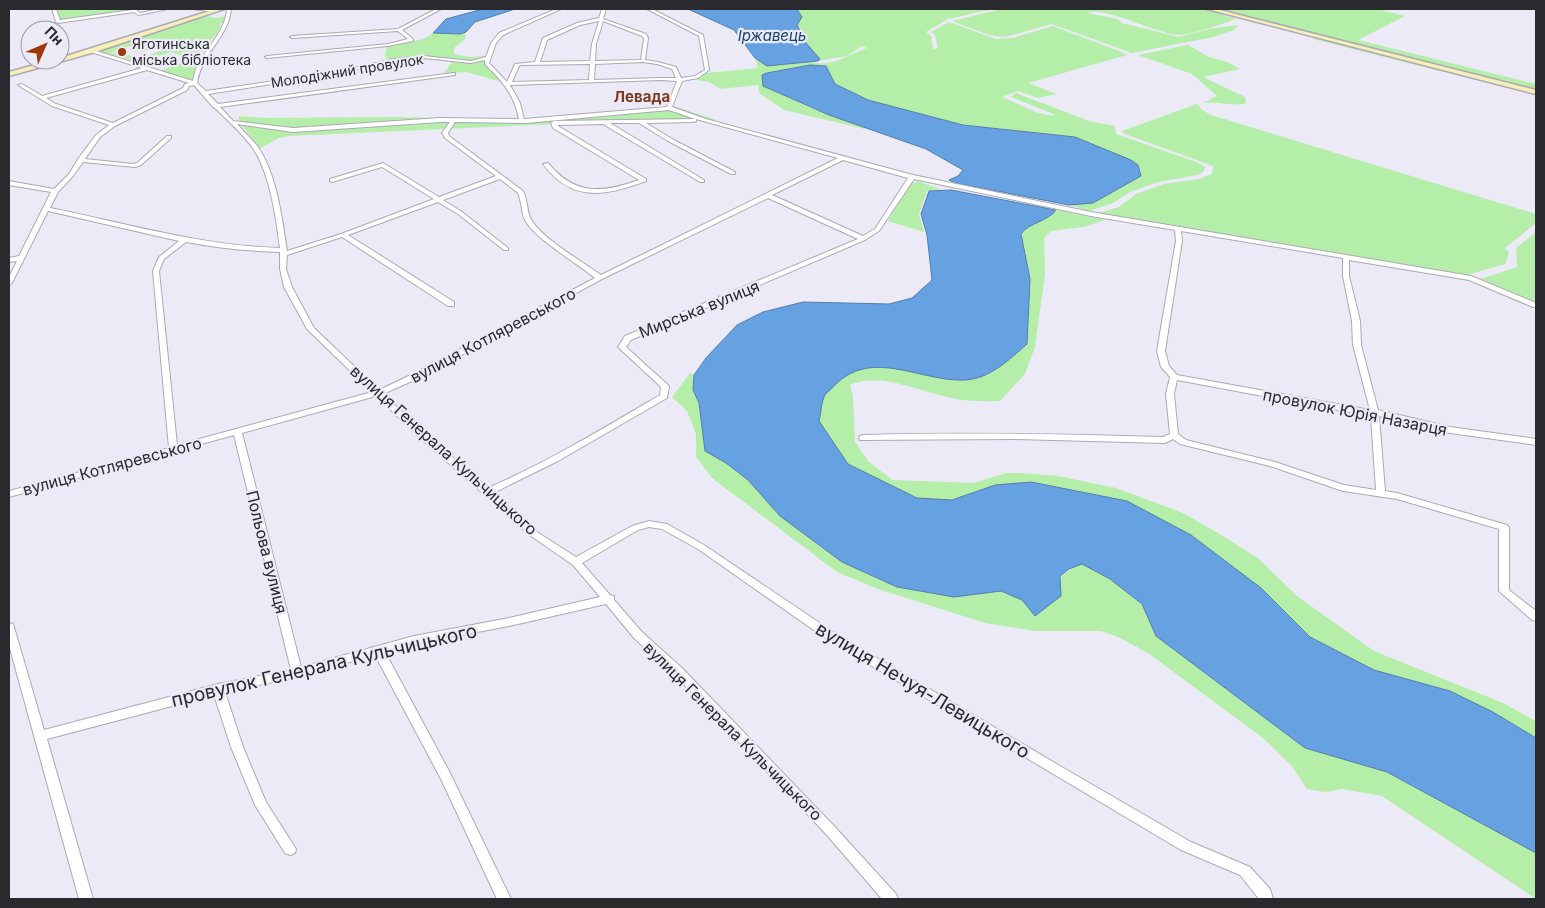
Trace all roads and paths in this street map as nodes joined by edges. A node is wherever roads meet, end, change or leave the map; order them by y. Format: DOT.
graph roads {
  1 [pos="165,9"];
  2 [pos="194,9"];
  3 [pos="230,9"];
  4 [pos="439,9"];
  5 [pos="559,9"];
  6 [pos="604,9"];
  7 [pos="650,9"];
  8 [pos="1210,9"];
  9 [pos="133,10"];
  10 [pos="218,10"];
  11 [pos="600,19"];
  12 [pos="70,20"];
  13 [pos="399,30"];
  14 [pos="292,37"];
  15 [pos="93,51"];
  16 [pos="267,57"];
  17 [pos="488,61"];
  18 [pos="643,61"];
  19 [pos="593,62"];
  20 [pos="537,63"];
  21 [pos="147,68"];
  22 [pos="9,74"];
  23 [pos="453,74"];
  24 [pos="591,81"];
  25 [pos="680,81"];
  26 [pos="195,83"];
  27 [pos="509,84"];
  28 [pos="20,85"];
  29 [pos="1536,92"];
  30 [pos="205,94"];
  31 [pos="41,98"];
  32 [pos="215,106"];
  33 [pos="669,108"];
  34 [pos="454,120"];
  35 [pos="704,120"];
  36 [pos="522,121"];
  37 [pos="640,121"];
  38 [pos="232,122"];
  39 [pos="603,122"];
  40 [pos="555,123"];
  41 [pos="113,125"];
  42 [pos="169,137"];
  43 [pos="843,158"];
  44 [pos="80,160"];
  45 [pos="546,164"];
  46 [pos="733,173"];
  47 [pos="499,177"];
  48 [pos="912,177"];
  49 [pos="332,180"];
  50 [pos="702,181"];
  51 [pos="9,183"];
  52 [pos="55,191"];
  53 [pos="768,196"];
  54 [pos="440,200"];
  55 [pos="46,209"];
  56 [pos="1178,229"];
  57 [pos="343,235"];
  58 [pos="184,240"];
  59 [pos="863,240"];
  60 [pos="506,248"];
  61 [pos="284,252"];
  62 [pos="21,258"];
  63 [pos="1346,258"];
  64 [pos="9,260"];
  65 [pos="600,278"];
  66 [pos="1471,278"];
  67 [pos="9,283"];
  68 [pos="451,304"];
  69 [pos="1536,305"];
  70 [pos="1174,378"];
  71 [pos="378,393"];
  72 [pos="1375,413"];
  73 [pos="238,432"];
  74 [pos="1174,435"];
  75 [pos="862,438"];
  76 [pos="1536,442"];
  77 [pos="172,449"];
  78 [pos="487,492"];
  79 [pos="9,494"];
  80 [pos="1381,494"];
  81 [pos="576,562"];
  82 [pos="610,599"];
  83 [pos="1536,617"];
  84 [pos="9,627"];
  85 [pos="378,650"];
  86 [pos="297,673"];
  87 [pos="218,688"];
  88 [pos="40,736"];
  89 [pos="290,849"];
  90 [pos="86,899"];
  91 [pos="504,899"];
  92 [pos="891,899"];
  93 [pos="1266,899"];
  1 -- 9 [label="street"];
  2 -- 10 [label="street"];
  3 -- 26 [label="street"];
  4 -- 13 [label="street"];
  5 -- 17 [label="street"];
  6 -- 11 [label="street"];
  7 -- 25 [label="street"];
  8 -- 29 [label="street"];
  9 -- 12 [label="street"];
  10 -- 15 [label="street"];
  11 -- 18 [label="street"];
  11 -- 19 [label="street"];
  11 -- 20 [label="street"];
  13 -- 14 [label="street"];
  13 -- 16 [label="street"];
  15 -- 21 [label="street"];
  15 -- 22 [label="street"];
  17 -- 27 [label="street"];
  17 -- 30 [label="street, Молодіжний провулок"];
  18 -- 19 [label="street"];
  18 -- 25 [label="street"];
  19 -- 20 [label="street"];
  19 -- 24 [label="street"];
  20 -- 27 [label="street"];
  21 -- 26 [label="street"];
  21 -- 31 [label="street"];
  23 -- 32 [label="street"];
  24 -- 25 [label="street"];
  24 -- 27 [label="street"];
  25 -- 33 [label="street"];
  26 -- 30 [label="street, вулиця Генерала Кульчицького"];
  26 -- 41 [label="street"];
  27 -- 36 [label="street"];
  28 -- 31 [label="street"];
  30 -- 32 [label="street, вулиця Генерала Кульчицького"];
  31 -- 41 [label="street"];
  32 -- 38 [label="street, вулиця Генерала Кульчицького"];
  33 -- 35 [label="street"];
  33 -- 36 [label="street"];
  34 -- 36 [label="street"];
  34 -- 38 [label="street"];
  34 -- 47 [label="street"];
  35 -- 37 [label="street"];
  35 -- 43 [label="street"];
  36 -- 40 [label="street"];
  37 -- 39 [label="street"];
  37 -- 46 [label="street"];
  38 -- 61 [label="street, вулиця Генерала Кульчицького"];
  39 -- 40 [label="street"];
  39 -- 50 [label="street"];
  40 -- 45 [label="street"];
  41 -- 44 [label="street"];
  42 -- 44 [label="street"];
  43 -- 48 [label="street"];
  43 -- 53 [label="street, вулиця Котляревського"];
  44 -- 52 [label="street"];
  47 -- 54 [label="street"];
  47 -- 65 [label="street"];
  48 -- 56 [label="street"];
  48 -- 59 [label="street, Мирська вулиця"];
  49 -- 54 [label="street"];
  51 -- 52 [label="street"];
  52 -- 55 [label="street"];
  53 -- 59 [label="street"];
  53 -- 65 [label="street, вулиця Котляревського"];
  54 -- 57 [label="street"];
  54 -- 60 [label="street"];
  55 -- 58 [label="street"];
  55 -- 62 [label="street"];
  56 -- 63 [label="street"];
  56 -- 70 [label="street"];
  57 -- 61 [label="street"];
  57 -- 68 [label="street"];
  58 -- 61 [label="street"];
  58 -- 77 [label="street"];
  59 -- 78 [label="street, Мирська вулиця"];
  61 -- 71 [label="street, вулиця Генерала Кульчицького"];
  62 -- 64 [label="street"];
  62 -- 67 [label="street"];
  63 -- 66 [label="street"];
  63 -- 72 [label="street"];
  65 -- 71 [label="street, вулиця Котляревського"];
  66 -- 69 [label="street"];
  70 -- 72 [label="street, провулок Юрія Назарця"];
  70 -- 74 [label="street"];
  71 -- 73 [label="street, вулиця Котляревського"];
  71 -- 78 [label="street, вулиця Генерала Кульчицького"];
  72 -- 76 [label="street, провулок Юрія Назарця"];
  72 -- 80 [label="street"];
  73 -- 77 [label="street, вулиця Котляревського"];
  73 -- 86 [label="street, Польова вулиця"];
  74 -- 75 [label="street"];
  74 -- 80 [label="street"];
  77 -- 79 [label="street, вулиця Котляревського"];
  78 -- 81 [label="street, вулиця Генерала Кульчицького"];
  80 -- 83 [label="street"];
  81 -- 82 [label="street, вулиця Генерала Кульчицького"];
  81 -- 93 [label="street, вулиця Нечуя-Левицького"];
  82 -- 85 [label="street, провулок Генерала Кульчицького"];
  82 -- 92 [label="street, вулиця Генерала Кульчицького"];
  84 -- 88 [label="street"];
  85 -- 86 [label="street, провулок Генерала Кульчицького"];
  85 -- 91 [label="street"];
  86 -- 87 [label="street, провулок Генерала Кульчицького"];
  87 -- 88 [label="street, провулок Генерала Кульчицького"];
  87 -- 89 [label="street"];
  88 -- 90 [label="street"];
}
